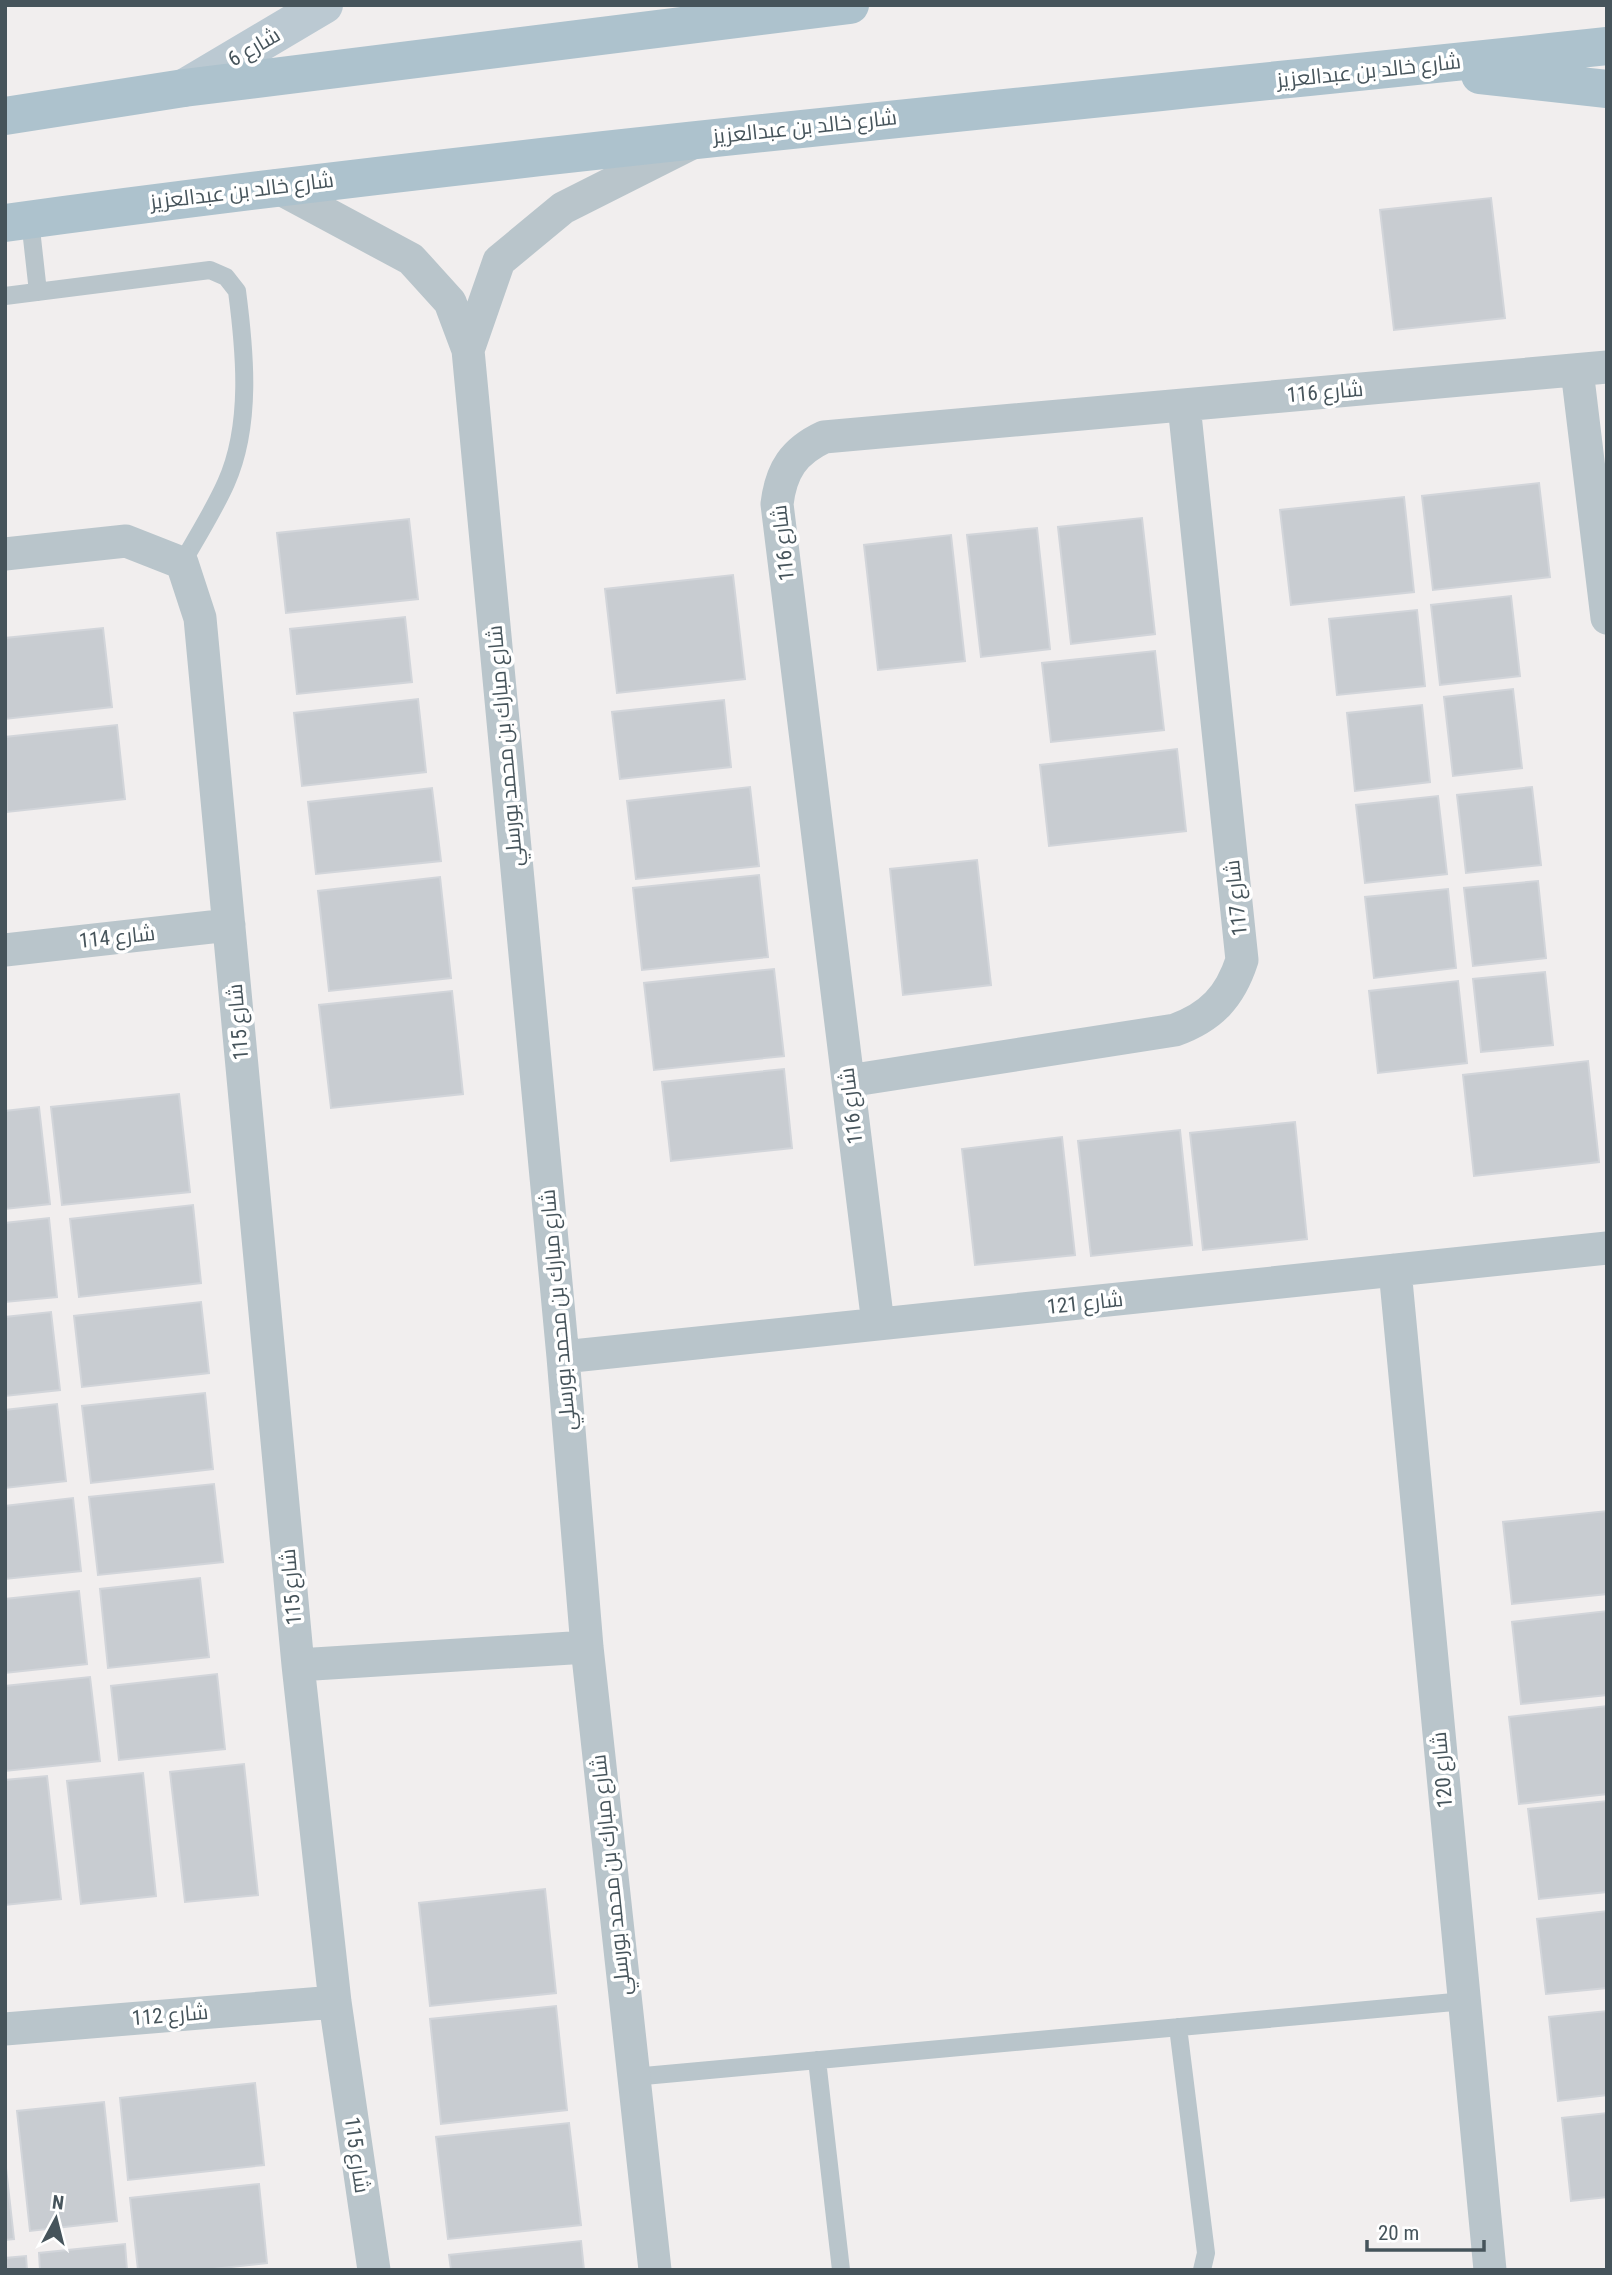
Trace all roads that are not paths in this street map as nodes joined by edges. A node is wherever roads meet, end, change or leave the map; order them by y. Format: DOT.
graph roads {
  1 [pos="324,5"];
  2 [pos="850,5"];
  3 [pos="1607,46"];
  4 [pos="1408,67"];
  5 [pos="184,88"];
  6 [pos="1607,89"];
  7 [pos="5,116"];
  8 [pos="704,137"];
  9 [pos="275,186"];
  10 [pos="18,221"];
  11 [pos="38,292"];
  12 [pos="5,296"];
  13 [pos="468,350"];
  14 [pos="1592,368"];
  15 [pos="1184,405"];
  16 [pos="5,554"];
  17 [pos="183,563"];
  18 [pos="1607,618"];
  19 [pos="229,925"];
  20 [pos="5,950"];
  21 [pos="848,1081"];
  22 [pos="1607,1248"];
  23 [pos="1395,1270"];
  24 [pos="878,1324"];
  25 [pos="563,1357"];
  26 [pos="587,1647"];
  27 [pos="298,1665"];
  28 [pos="1465,2001"];
  29 [pos="335,2002"];
  30 [pos="1178,2027"];
  31 [pos="5,2029"];
  32 [pos="817,2060"];
  33 [pos="633,2077"];
  34 [pos="374,2270"];
  35 [pos="655,2270"];
  36 [pos="841,2270"];
  37 [pos="1202,2270"];
  38 [pos="1490,2270"];
  1 -- 5 [label="street, شارع 6"];
  2 -- 5 [label="main road"];
  3 -- 4 [label="main road, شارع خالد بن عبدالعزيز"];
  4 -- 6 [label="main road"];
  4 -- 8 [label="main road, شارع خالد بن عبدالعزيز"];
  5 -- 7 [label="main road"];
  8 -- 9 [label="main road, شارع خالد بن عبدالعزيز"];
  8 -- 13 [label="street, شارع مبارك بن محمد بورسلي"];
  9 -- 10 [label="main road, شارع خالد بن عبدالعزيز"];
  9 -- 13 [label="street, شارع مبارك بن محمد بورسلي"];
  10 -- 11 [label="lane"];
  11 -- 12 [label="lane"];
  11 -- 17 [label="lane"];
  13 -- 25 [label="street, شارع مبارك بن محمد بورسلي"];
  14 -- 15 [label="street, شارع 116"];
  14 -- 18 [label="street"];
  15 -- 21 [label="street, شارع 117"];
  15 -- 21 [label="street, شارع 116"];
  16 -- 17 [label="street"];
  17 -- 19 [label="street, شارع 115"];
  19 -- 20 [label="street, شارع 114"];
  19 -- 27 [label="street, شارع 115"];
  21 -- 24 [label="street, شارع 116"];
  22 -- 23 [label="street, شارع 121"];
  23 -- 24 [label="street, شارع 121"];
  23 -- 28 [label="street, شارع 120"];
  24 -- 25 [label="street, شارع 121"];
  25 -- 26 [label="street, شارع مبارك بن محمد بورسلي"];
  26 -- 27 [label="street"];
  26 -- 33 [label="street, شارع مبارك بن محمد بورسلي"];
  27 -- 29 [label="street, شارع 115"];
  28 -- 30 [label="lane"];
  28 -- 38 [label="street, شارع 120"];
  29 -- 31 [label="street, شارع 112"];
  29 -- 34 [label="street, شارع 115"];
  30 -- 32 [label="lane"];
  30 -- 37 [label="lane"];
  32 -- 33 [label="lane"];
  32 -- 36 [label="lane"];
  33 -- 35 [label="street, شارع مبارك بن محمد بورسلي"];
}
